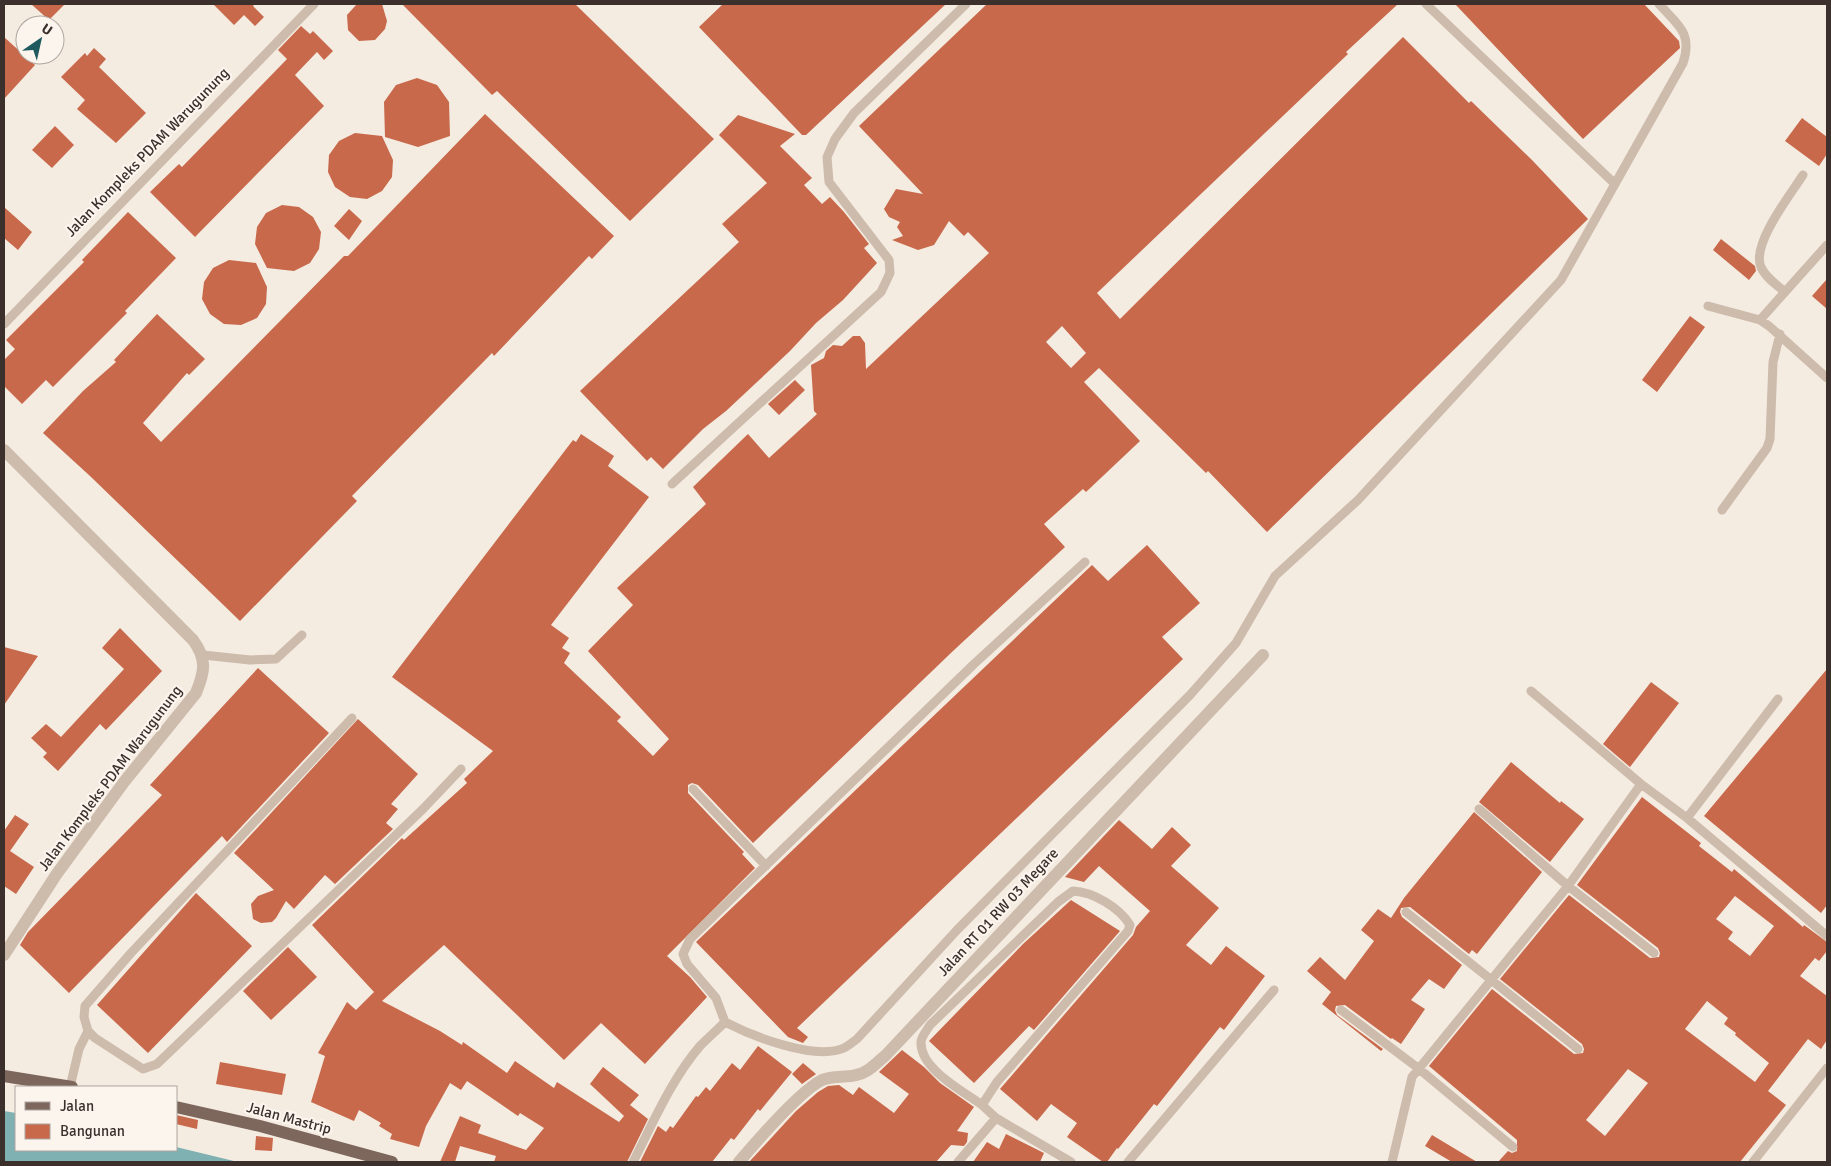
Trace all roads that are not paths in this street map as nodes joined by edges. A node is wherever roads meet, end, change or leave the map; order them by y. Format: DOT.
graph roads {
  1 [pos="314,4"];
  2 [pos="966,4"];
  3 [pos="1426,4"];
  4 [pos="1659,4"];
  5 [pos="1802,175"];
  6 [pos="1615,184"];
  7 [pos="1827,245"];
  8 [pos="1785,292"];
  9 [pos="1708,306"];
  10 [pos="1760,320"];
  11 [pos="4,324"];
  12 [pos="1780,334"];
  13 [pos="1827,378"];
  14 [pos="4,450"];
  15 [pos="672,484"];
  16 [pos="1722,510"];
  17 [pos="1085,562"];
  18 [pos="302,635"];
  19 [pos="204,655"];
  20 [pos="1263,655"];
  21 [pos="1531,691"];
  22 [pos="1778,699"];
  23 [pos="352,718"];
  24 [pos="461,769"];
  25 [pos="1641,784"];
  26 [pos="693,789"];
  27 [pos="1478,809"];
  28 [pos="1687,818"];
  29 [pos="766,866"];
  30 [pos="1568,886"];
  31 [pos="1406,912"];
  32 [pos="1827,936"];
  33 [pos="1654,953"];
  34 [pos="4,955"];
  35 [pos="1491,978"];
  36 [pos="1274,990"];
  37 [pos="1341,1010"];
  38 [pos="725,1022"];
  39 [pos="88,1031"];
  40 [pos="1578,1048"];
  41 [pos="1418,1068"];
  42 [pos="1827,1068"];
  43 [pos="4,1076"];
  44 [pos="65,1086"];
  45 [pos="71,1086"];
  46 [pos="982,1105"];
  47 [pos="178,1108"];
  48 [pos="996,1118"];
  49 [pos="1513,1147"];
  50 [pos="392,1162"];
  51 [pos="633,1162"];
  52 [pos="739,1162"];
  53 [pos="958,1162"];
  54 [pos="1071,1162"];
  55 [pos="1128,1162"];
  56 [pos="1392,1162"];
  57 [pos="1753,1162"];
  1 -- 11 [label="lane, Jalan Kompleks PDAM Warugunung"];
  2 -- 15 [label="lane"];
  3 -- 6 [label="lane"];
  4 -- 6 [label="lane"];
  5 -- 8 [label="lane"];
  6 -- 38 [label="lane"];
  7 -- 8 [label="lane"];
  8 -- 10 [label="lane"];
  9 -- 10 [label="lane"];
  10 -- 12 [label="lane"];
  12 -- 13 [label="lane"];
  12 -- 16 [label="lane"];
  14 -- 19 [label="street"];
  17 -- 29 [label="lane"];
  18 -- 19 [label="lane"];
  19 -- 34 [label="street, Jalan Kompleks PDAM Warugunung"];
  20 -- 52 [label="street, Jalan RT 01 RW 03 Megare"];
  21 -- 25 [label="lane"];
  22 -- 28 [label="lane"];
  23 -- 39 [label="lane"];
  24 -- 39 [label="lane"];
  25 -- 28 [label="lane"];
  25 -- 30 [label="lane"];
  26 -- 29 [label="lane"];
  27 -- 30 [label="lane"];
  28 -- 32 [label="lane"];
  29 -- 38 [label="lane"];
  30 -- 33 [label="lane"];
  30 -- 35 [label="lane"];
  31 -- 35 [label="lane"];
  35 -- 40 [label="lane"];
  35 -- 41 [label="lane"];
  36 -- 55 [label="lane"];
  37 -- 41 [label="lane"];
  38 -- 51 [label="lane"];
  39 -- 45 [label="lane"];
  41 -- 49 [label="lane"];
  41 -- 56 [label="lane"];
  42 -- 57 [label="lane"];
  43 -- 44 [label="main road"];
  46 -- 46 [label="lane"];
  46 -- 48 [label="lane"];
  47 -- 50 [label="main road, Jalan Mastrip"];
  48 -- 53 [label="lane"];
  48 -- 54 [label="lane"];
}
